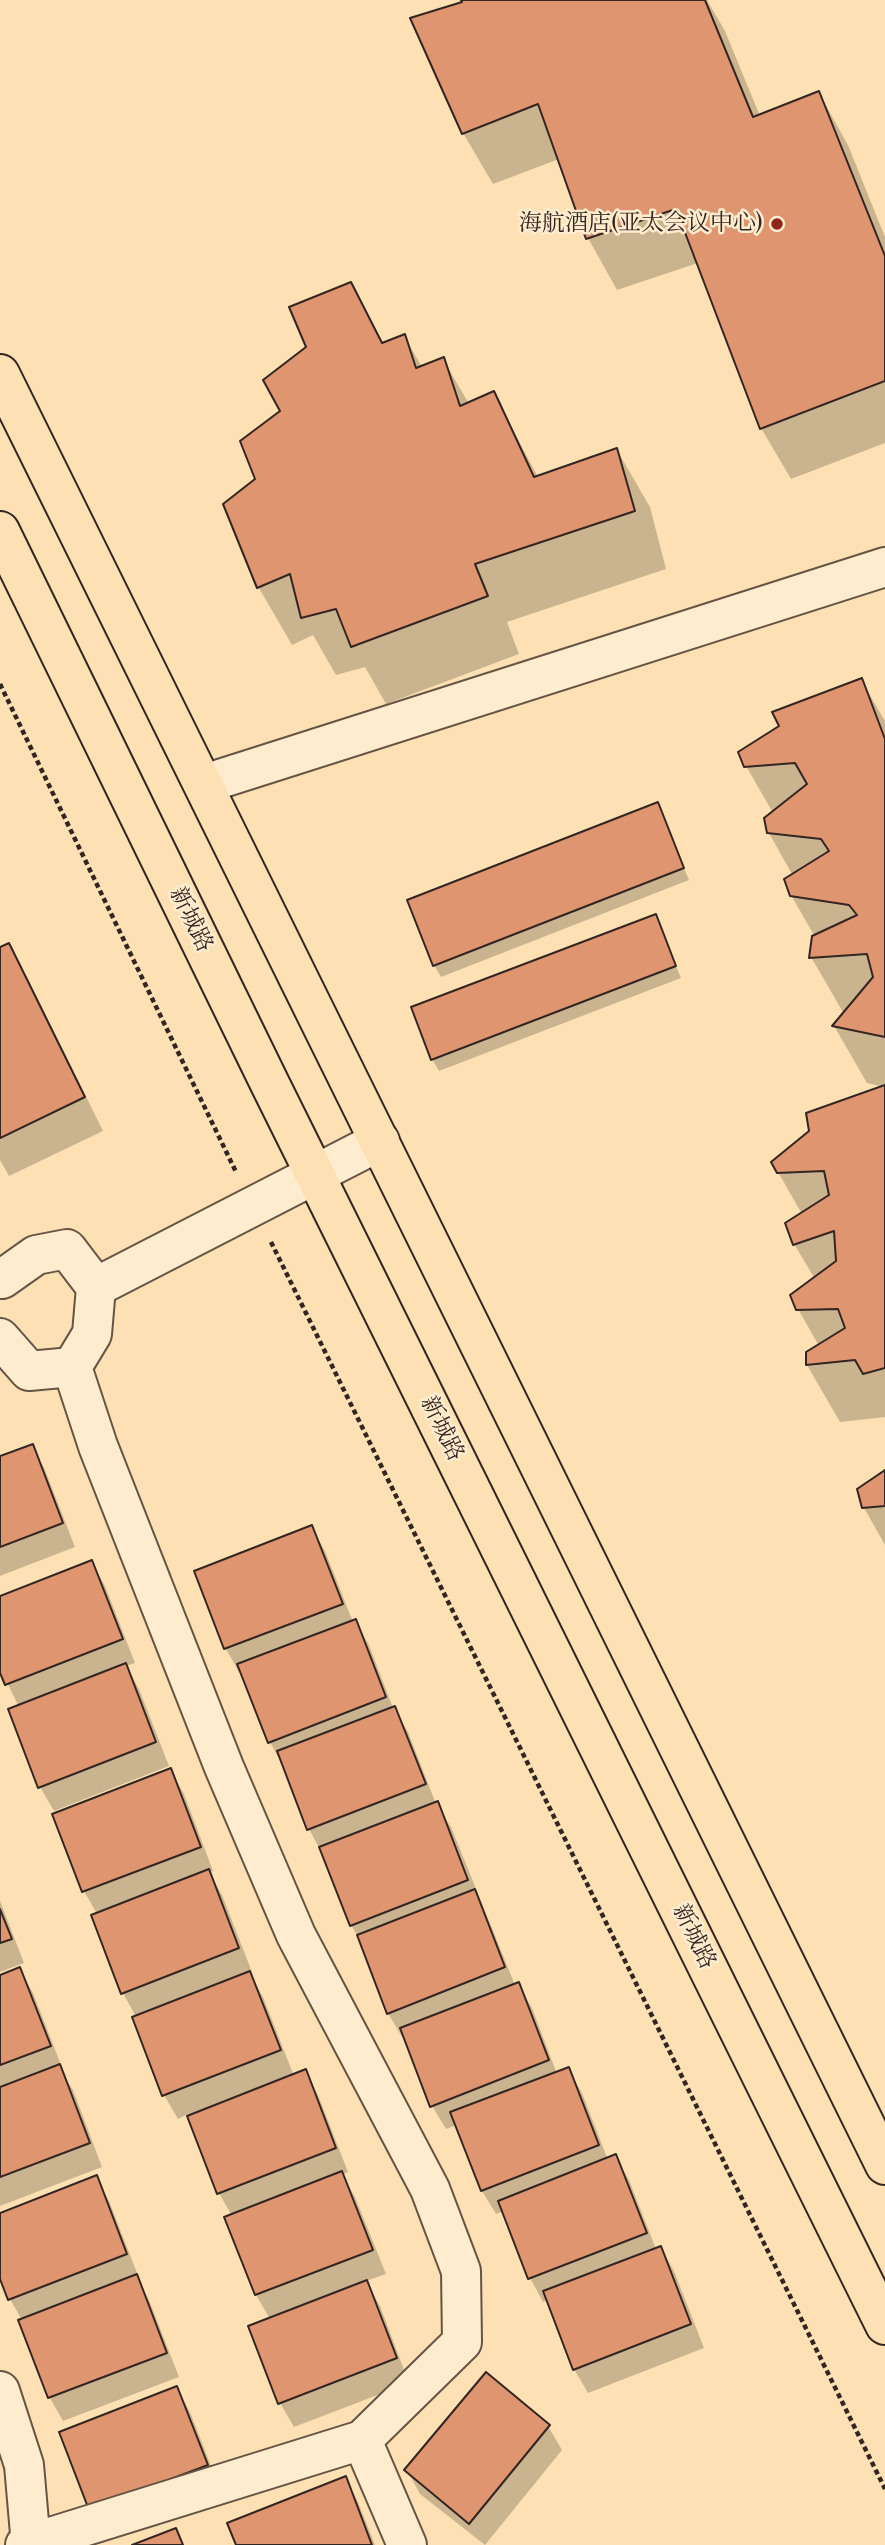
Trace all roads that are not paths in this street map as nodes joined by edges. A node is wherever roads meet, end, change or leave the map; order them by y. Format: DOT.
graph roads {
  1 [pos="0,374"];
  2 [pos="0,531"];
  3 [pos="885,567"];
  4 [pos="204,784"];
  5 [pos="380,1141"];
  6 [pos="315,1174"];
  7 [pos="1,1281"];
  8 [pos="96,1287"];
  9 [pos="0,1338"];
  10 [pos="72,1367"];
  11 [pos="885,2165"];
  12 [pos="885,2325"];
  13 [pos="0,2391"];
  14 [pos="362,2440"];
  15 [pos="29,2545"];
  16 [pos="407,2545"];
  1 -- 4 [label="main road"];
  2 -- 6 [label="main road, 新城路"];
  3 -- 4 [label="street"];
  4 -- 5 [label="main road"];
  5 -- 6 [label="street"];
  5 -- 11 [label="main road"];
  6 -- 8 [label="street"];
  6 -- 12 [label="main road, 新城路"];
  7 -- 8 [label="street"];
  8 -- 10 [label="street"];
  9 -- 10 [label="street"];
  10 -- 14 [label="street"];
  13 -- 15 [label="street"];
  14 -- 15 [label="street"];
  14 -- 16 [label="street"];
}
